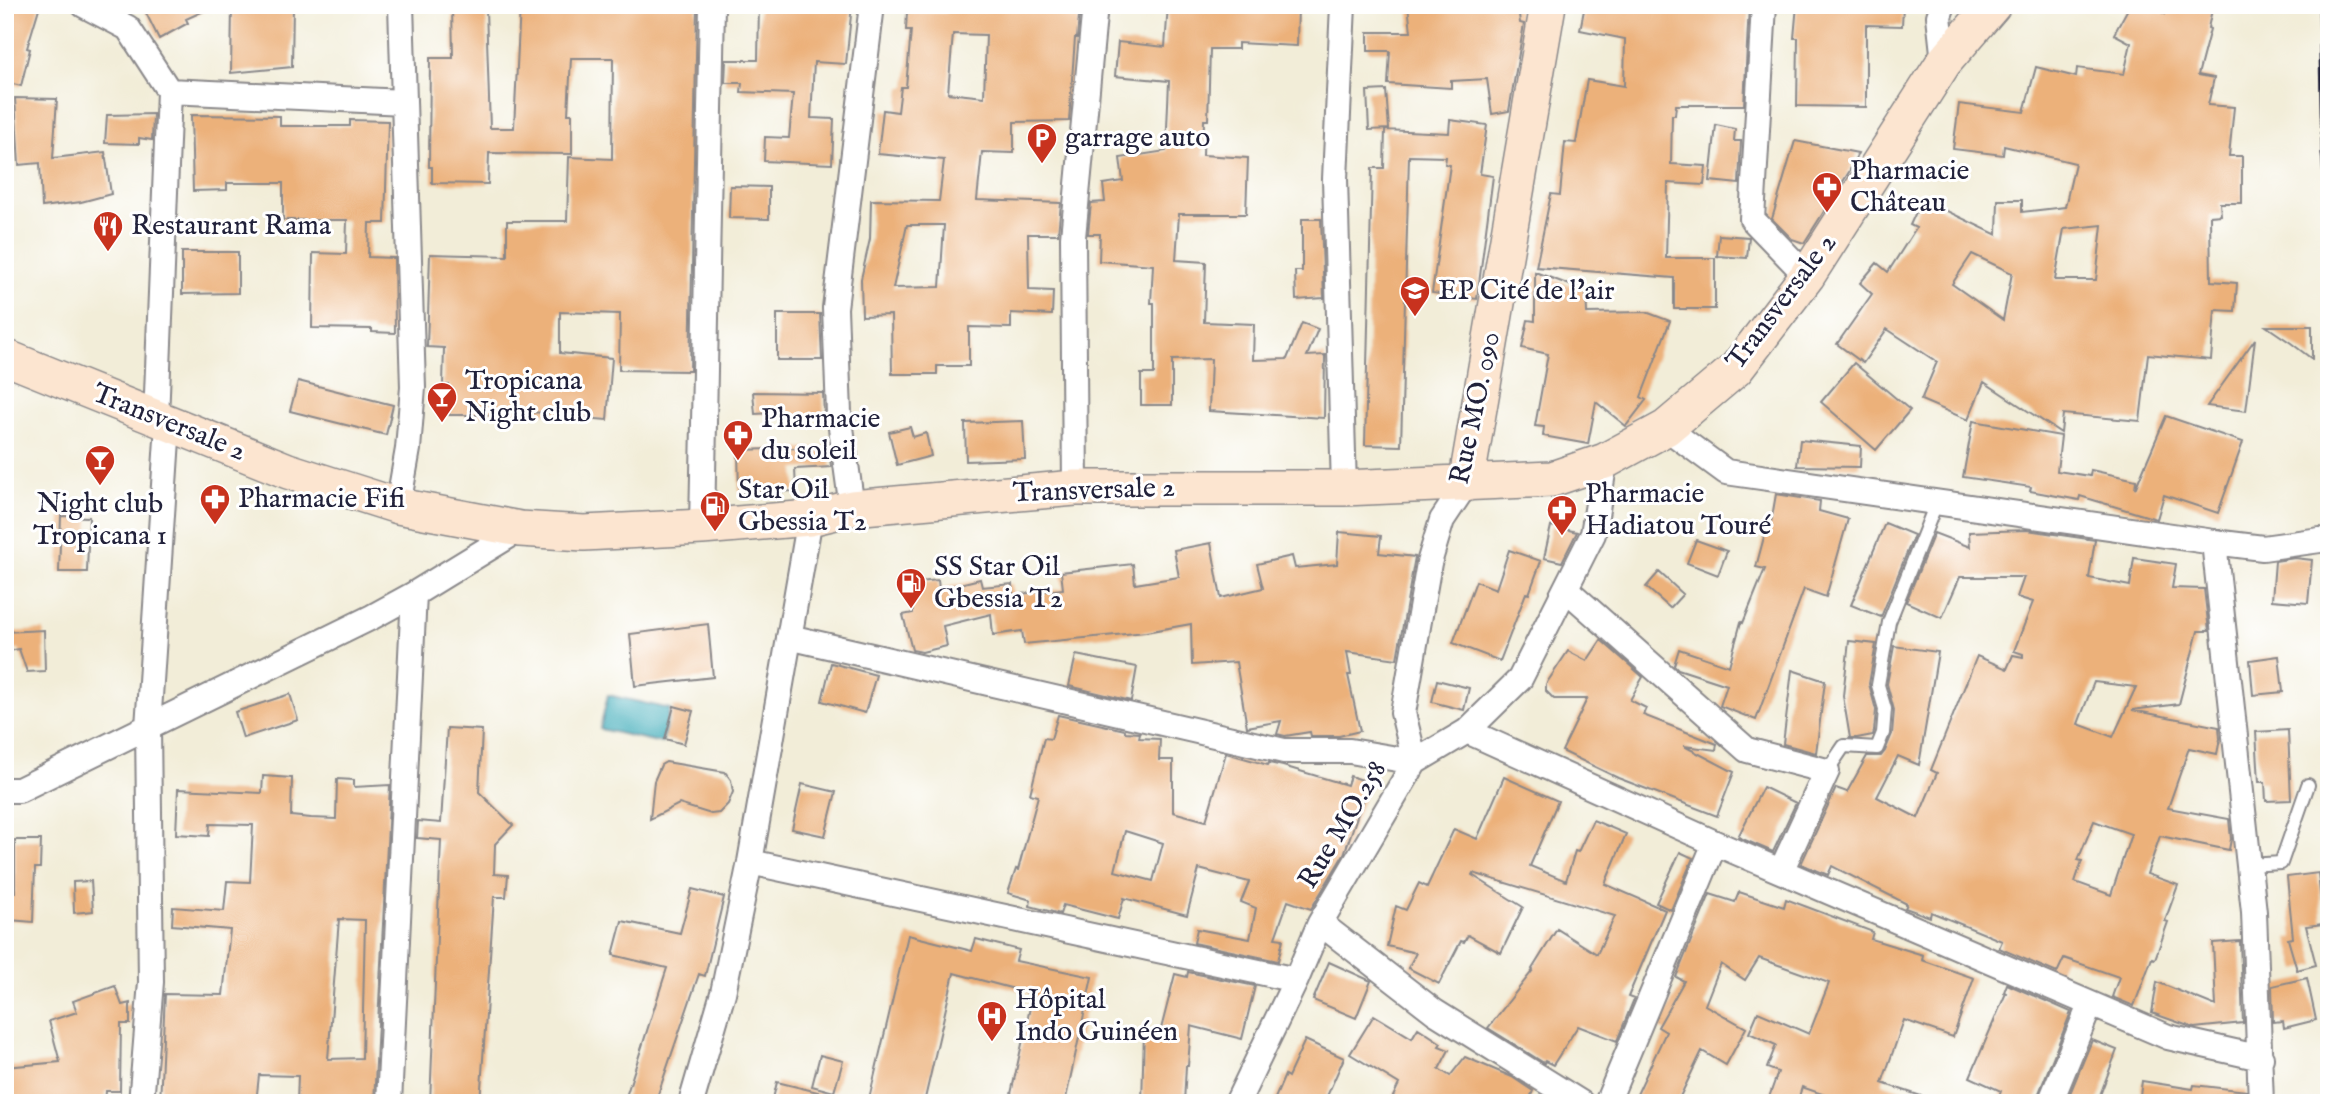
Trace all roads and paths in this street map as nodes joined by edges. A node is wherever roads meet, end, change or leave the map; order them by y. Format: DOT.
graph roads {
  1 [pos="85,5"];
  2 [pos="401,5"];
  3 [pos="712,5"];
  4 [pos="872,5"];
  5 [pos="1095,5"];
  6 [pos="1343,5"];
  7 [pos="1548,5"];
  8 [pos="1764,5"];
  9 [pos="1943,5"];
  10 [pos="1993,5"];
  11 [pos="1944,62"];
  12 [pos="169,91"];
  13 [pos="404,102"];
  14 [pos="1807,276"];
  15 [pos="5,357"];
  16 [pos="162,421"];
  17 [pos="1666,428"];
  18 [pos="1605,461"];
  19 [pos="1466,484"];
  20 [pos="1075,488"];
  21 [pos="1344,488"];
  22 [pos="1937,501"];
  23 [pos="398,506"];
  24 [pos="852,508"];
  25 [pos="810,518"];
  26 [pos="702,527"];
  27 [pos="520,528"];
  28 [pos="2320,540"];
  29 [pos="2214,542"];
  30 [pos="1566,589"];
  31 [pos="414,594"];
  32 [pos="789,638"];
  33 [pos="148,727"];
  34 [pos="1467,731"];
  35 [pos="1415,762"];
  36 [pos="1827,771"];
  37 [pos="2308,785"];
  38 [pos="5,790"];
  39 [pos="1716,843"];
  40 [pos="750,862"];
  41 [pos="2249,865"];
  42 [pos="1781,871"];
  43 [pos="1320,923"];
  44 [pos="1296,980"];
  45 [pos="2090,1005"];
  46 [pos="2261,1058"];
  47 [pos="141,1103"];
  48 [pos="390,1103"];
  49 [pos="691,1103"];
  50 [pos="1237,1103"];
  51 [pos="1581,1103"];
  52 [pos="1607,1103"];
  53 [pos="2050,1103"];
  54 [pos="2261,1103"];
  1 -- 12 [label="street"];
  2 -- 13 [label="street"];
  3 -- 26 [label="street"];
  4 -- 24 [label="street"];
  5 -- 20 [label="street"];
  6 -- 21 [label="street"];
  7 -- 19 [label="main road, Rue MO. 090"];
  8 -- 14 [label="street"];
  9 -- 11 [label="street"];
  10 -- 11 [label="main road, Transversale 2"];
  11 -- 14 [label="main road, Transversale 2"];
  12 -- 13 [label="street"];
  12 -- 16 [label="street"];
  13 -- 23 [label="street"];
  14 -- 17 [label="main road, Transversale 2"];
  15 -- 16 [label="main road, Transversale 2"];
  16 -- 23 [label="main road, Transversale 2"];
  16 -- 33 [label="street"];
  17 -- 18 [label="main road, Transversale 2"];
  17 -- 22 [label="street"];
  18 -- 19 [label="main road, Transversale 2"];
  18 -- 30 [label="street, Rue MO.258"];
  19 -- 21 [label="main road, Transversale 2"];
  19 -- 35 [label="street, Rue MO. 090"];
  20 -- 21 [label="main road, Transversale 2"];
  20 -- 24 [label="main road, Transversale 2"];
  22 -- 29 [label="street"];
  22 -- 36 [label="lane"];
  23 -- 27 [label="main road, Transversale 2"];
  24 -- 25 [label="main road, Transversale 2"];
  25 -- 26 [label="main road, Transversale 2"];
  25 -- 32 [label="street"];
  26 -- 27 [label="main road, Transversale 2"];
  27 -- 31 [label="street"];
  28 -- 29 [label="street"];
  29 -- 41 [label="street"];
  30 -- 34 [label="street, Rue MO.258"];
  30 -- 36 [label="street"];
  31 -- 33 [label="street"];
  31 -- 48 [label="street"];
  32 -- 35 [label="street"];
  32 -- 40 [label="street"];
  33 -- 38 [label="street"];
  33 -- 47 [label="street"];
  34 -- 35 [label="street, Rue MO.258"];
  34 -- 39 [label="street"];
  35 -- 43 [label="street, Rue MO.258"];
  36 -- 42 [label="street"];
  37 -- 41 [label="lane"];
  39 -- 42 [label="street"];
  39 -- 52 [label="street"];
  40 -- 44 [label="street"];
  40 -- 49 [label="street"];
  41 -- 46 [label="street"];
  42 -- 45 [label="street"];
  43 -- 44 [label="street, Rue MO.258"];
  43 -- 51 [label="street"];
  44 -- 50 [label="street, Rue MO.258"];
  45 -- 46 [label="street"];
  45 -- 53 [label="street"];
  46 -- 54 [label="street"];
}
